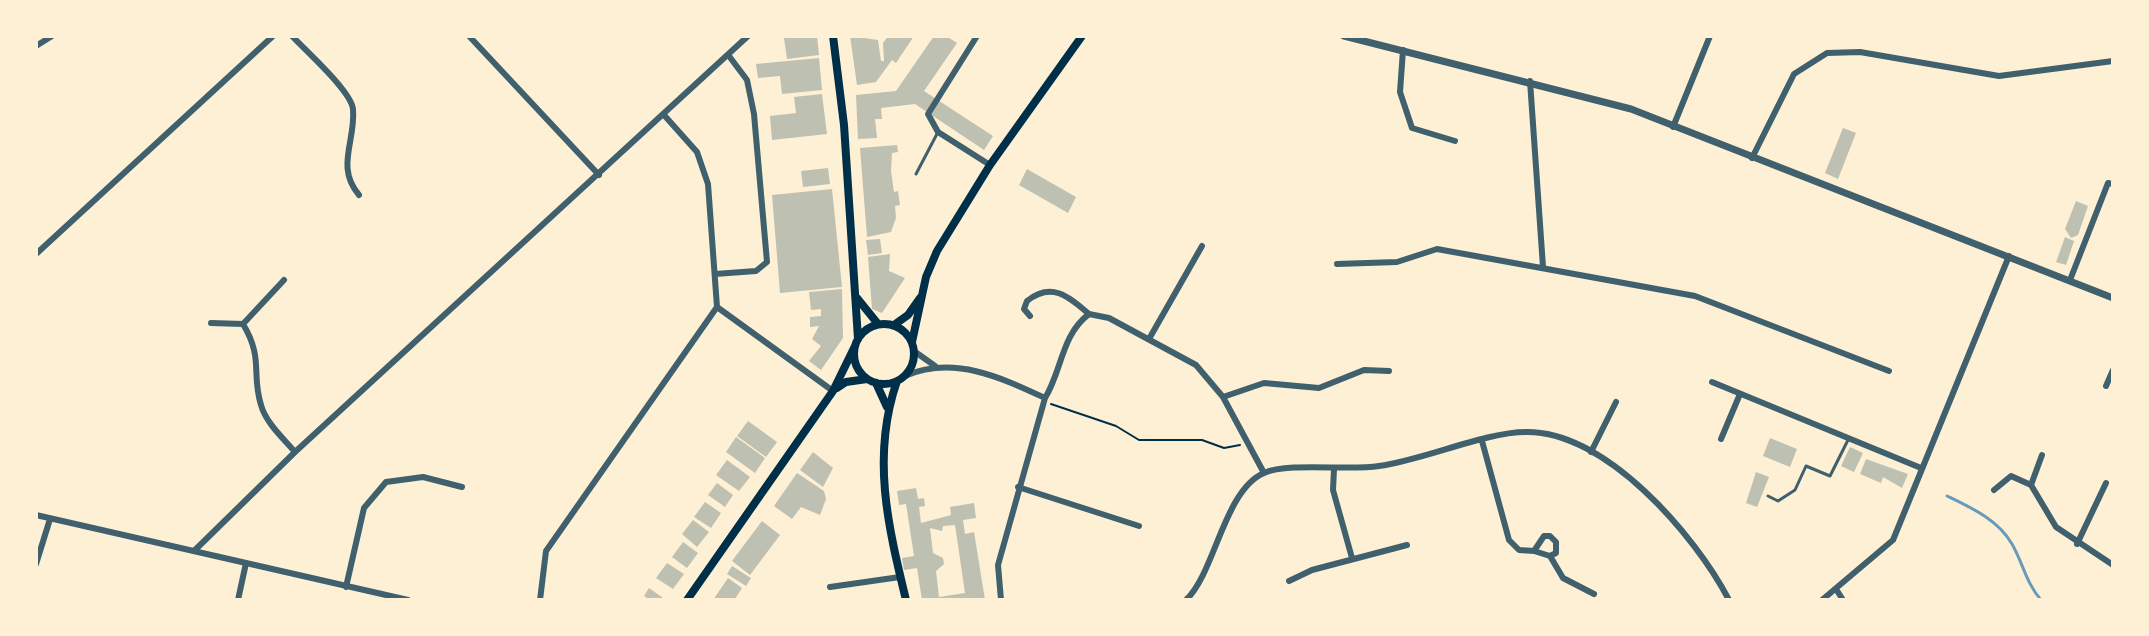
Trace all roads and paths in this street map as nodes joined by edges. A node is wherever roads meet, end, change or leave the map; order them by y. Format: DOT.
graph roads {
  1 [pos="52,36"];
  2 [pos="273,36"];
  3 [pos="292,36"];
  4 [pos="469,36"];
  5 [pos="748,36"];
  6 [pos="833,36"];
  7 [pos="977,36"];
  8 [pos="1082,36"];
  9 [pos="1344,36"];
  10 [pos="1710,36"];
  11 [pos="36,46"];
  12 [pos="1694,49"];
  13 [pos="1403,50"];
  14 [pos="1703,53"];
  15 [pos="729,56"];
  16 [pos="2113,61"];
  17 [pos="1530,81"];
  18 [pos="664,115"];
  19 [pos="1673,127"];
  20 [pos="938,132"];
  21 [pos="1455,141"];
  22 [pos="1752,158"];
  23 [pos="990,165"];
  24 [pos="916,174"];
  25 [pos="599,175"];
  26 [pos="2105,175"];
  27 [pos="2110,184"];
  28 [pos="359,195"];
  29 [pos="1202,246"];
  30 [pos="36,254"];
  31 [pos="2009,256"];
  32 [pos="1337,264"];
  33 [pos="1543,267"];
  34 [pos="715,274"];
  35 [pos="284,280"];
  36 [pos="2070,280"];
  37 [pos="923,294"];
  38 [pos="857,297"];
  39 [pos="2113,298"];
  40 [pos="717,307"];
  41 [pos="1089,314"];
  42 [pos="1030,316"];
  43 [pos="211,323"];
  44 [pos="243,324"];
  45 [pos="878,324"];
  46 [pos="894,325"];
  47 [pos="1149,339"];
  48 [pos="856,343"];
  49 [pos="913,347"];
  50 [pos="935,366"];
  51 [pos="2113,370"];
  52 [pos="1389,371"];
  53 [pos="1889,371"];
  54 [pos="867,379"];
  55 [pos="901,379"];
  56 [pos="1712,382"];
  57 [pos="876,383"];
  58 [pos="2106,386"];
  59 [pos="833,391"];
  60 [pos="1740,394"];
  61 [pos="1223,397"];
  62 [pos="1045,400"];
  63 [pos="1616,402"];
  64 [pos="888,408"];
  65 [pos="1851,438"];
  66 [pos="1721,439"];
  67 [pos="1482,441"];
  68 [pos="1249,444"];
  69 [pos="295,452"];
  70 [pos="1591,452"];
  71 [pos="2042,455"];
  72 [pos="1921,468"];
  73 [pos="1334,469"];
  74 [pos="1264,473"];
  75 [pos="2106,483"];
  76 [pos="2031,485"];
  77 [pos="462,487"];
  78 [pos="1018,487"];
  79 [pos="1994,490"];
  80 [pos="1768,496"];
  81 [pos="36,515"];
  82 [pos="50,519"];
  83 [pos="1139,526"];
  84 [pos="2077,544"];
  85 [pos="1407,545"];
  86 [pos="195,550"];
  87 [pos="1534,551"];
  88 [pos="1550,556"];
  89 [pos="1352,558"];
  90 [pos="246,563"];
  91 [pos="36,564"];
  92 [pos="2113,565"];
  93 [pos="900,577"];
  94 [pos="1289,581"];
  95 [pos="346,587"];
  96 [pos="830,587"];
  97 [pos="1836,589"];
  98 [pos="1594,594"];
  99 [pos="238,600"];
  100 [pos="408,600"];
  101 [pos="540,600"];
  102 [pos="687,600"];
  103 [pos="906,600"];
  104 [pos="1001,600"];
  105 [pos="1186,600"];
  106 [pos="1729,600"];
  107 [pos="1822,600"];
  108 [pos="1843,600"];
  1 -- 11 [label="street"];
  2 -- 30 [label="street"];
  3 -- 28 [label="street"];
  4 -- 25 [label="street"];
  5 -- 15 [label="street"];
  6 -- 38 [label="main road"];
  7 -- 20 [label="street"];
  8 -- 23 [label="main road"];
  9 -- 13 [label="street"];
  10 -- 14 [label="street"];
  12 -- 14 [label="street"];
  13 -- 17 [label="street"];
  13 -- 21 [label="street"];
  14 -- 19 [label="street"];
  15 -- 18 [label="street"];
  15 -- 34 [label="street"];
  16 -- 22 [label="street"];
  17 -- 19 [label="street"];
  17 -- 33 [label="street"];
  18 -- 25 [label="street"];
  18 -- 34 [label="street"];
  19 -- 22 [label="street"];
  20 -- 23 [label="street"];
  20 -- 24 [label="lane"];
  22 -- 31 [label="street"];
  23 -- 37 [label="main road"];
  25 -- 69 [label="street"];
  26 -- 27 [label="street"];
  27 -- 36 [label="street"];
  29 -- 47 [label="street"];
  31 -- 36 [label="street"];
  31 -- 72 [label="street"];
  32 -- 33 [label="street"];
  33 -- 53 [label="street"];
  34 -- 40 [label="street"];
  35 -- 44 [label="street"];
  36 -- 39 [label="street"];
  37 -- 46 [label="main road"];
  37 -- 49 [label="main road"];
  38 -- 45 [label="main road"];
  38 -- 48 [label="main road"];
  40 -- 59 [label="street"];
  40 -- 101 [label="street"];
  41 -- 42 [label="street"];
  41 -- 47 [label="street"];
  41 -- 62 [label="street"];
  43 -- 44 [label="street"];
  44 -- 69 [label="street"];
  45 -- 46 [label="main road"];
  45 -- 48 [label="main road"];
  46 -- 49 [label="main road"];
  47 -- 61 [label="street"];
  48 -- 54 [label="main road"];
  48 -- 59 [label="main road"];
  49 -- 50 [label="street"];
  49 -- 55 [label="main road"];
  50 -- 55 [label="street"];
  50 -- 62 [label="street"];
  51 -- 58 [label="street"];
  52 -- 61 [label="street"];
  54 -- 57 [label="main road"];
  54 -- 59 [label="main road"];
  55 -- 57 [label="main road"];
  55 -- 64 [label="main road"];
  56 -- 60 [label="street"];
  57 -- 64 [label="main road"];
  59 -- 102 [label="main road"];
  60 -- 65 [label="street"];
  60 -- 66 [label="street"];
  61 -- 68 [label="street"];
  62 -- 68 [label="path"];
  62 -- 78 [label="street"];
  63 -- 70 [label="street"];
  64 -- 93 [label="main road"];
  65 -- 72 [label="street"];
  65 -- 80 [label="lane"];
  67 -- 70 [label="street"];
  67 -- 73 [label="street"];
  67 -- 87 [label="street"];
  68 -- 74 [label="street"];
  69 -- 86 [label="street"];
  70 -- 106 [label="street"];
  71 -- 76 [label="street"];
  72 -- 97 [label="street"];
  73 -- 74 [label="street"];
  73 -- 89 [label="street"];
  74 -- 105 [label="street"];
  75 -- 84 [label="street"];
  76 -- 79 [label="street"];
  76 -- 84 [label="street"];
  77 -- 95 [label="street"];
  78 -- 83 [label="street"];
  78 -- 104 [label="street"];
  81 -- 82 [label="street"];
  82 -- 86 [label="street"];
  82 -- 91 [label="street"];
  84 -- 92 [label="street"];
  85 -- 89 [label="street"];
  86 -- 90 [label="street"];
  87 -- 88 [label="street"];
  87 -- 88 [label="street"];
  88 -- 98 [label="street"];
  89 -- 94 [label="street"];
  90 -- 95 [label="street"];
  90 -- 99 [label="street"];
  93 -- 96 [label="street"];
  93 -- 103 [label="main road"];
  95 -- 100 [label="street"];
  97 -- 107 [label="street"];
  97 -- 108 [label="street"];
}
